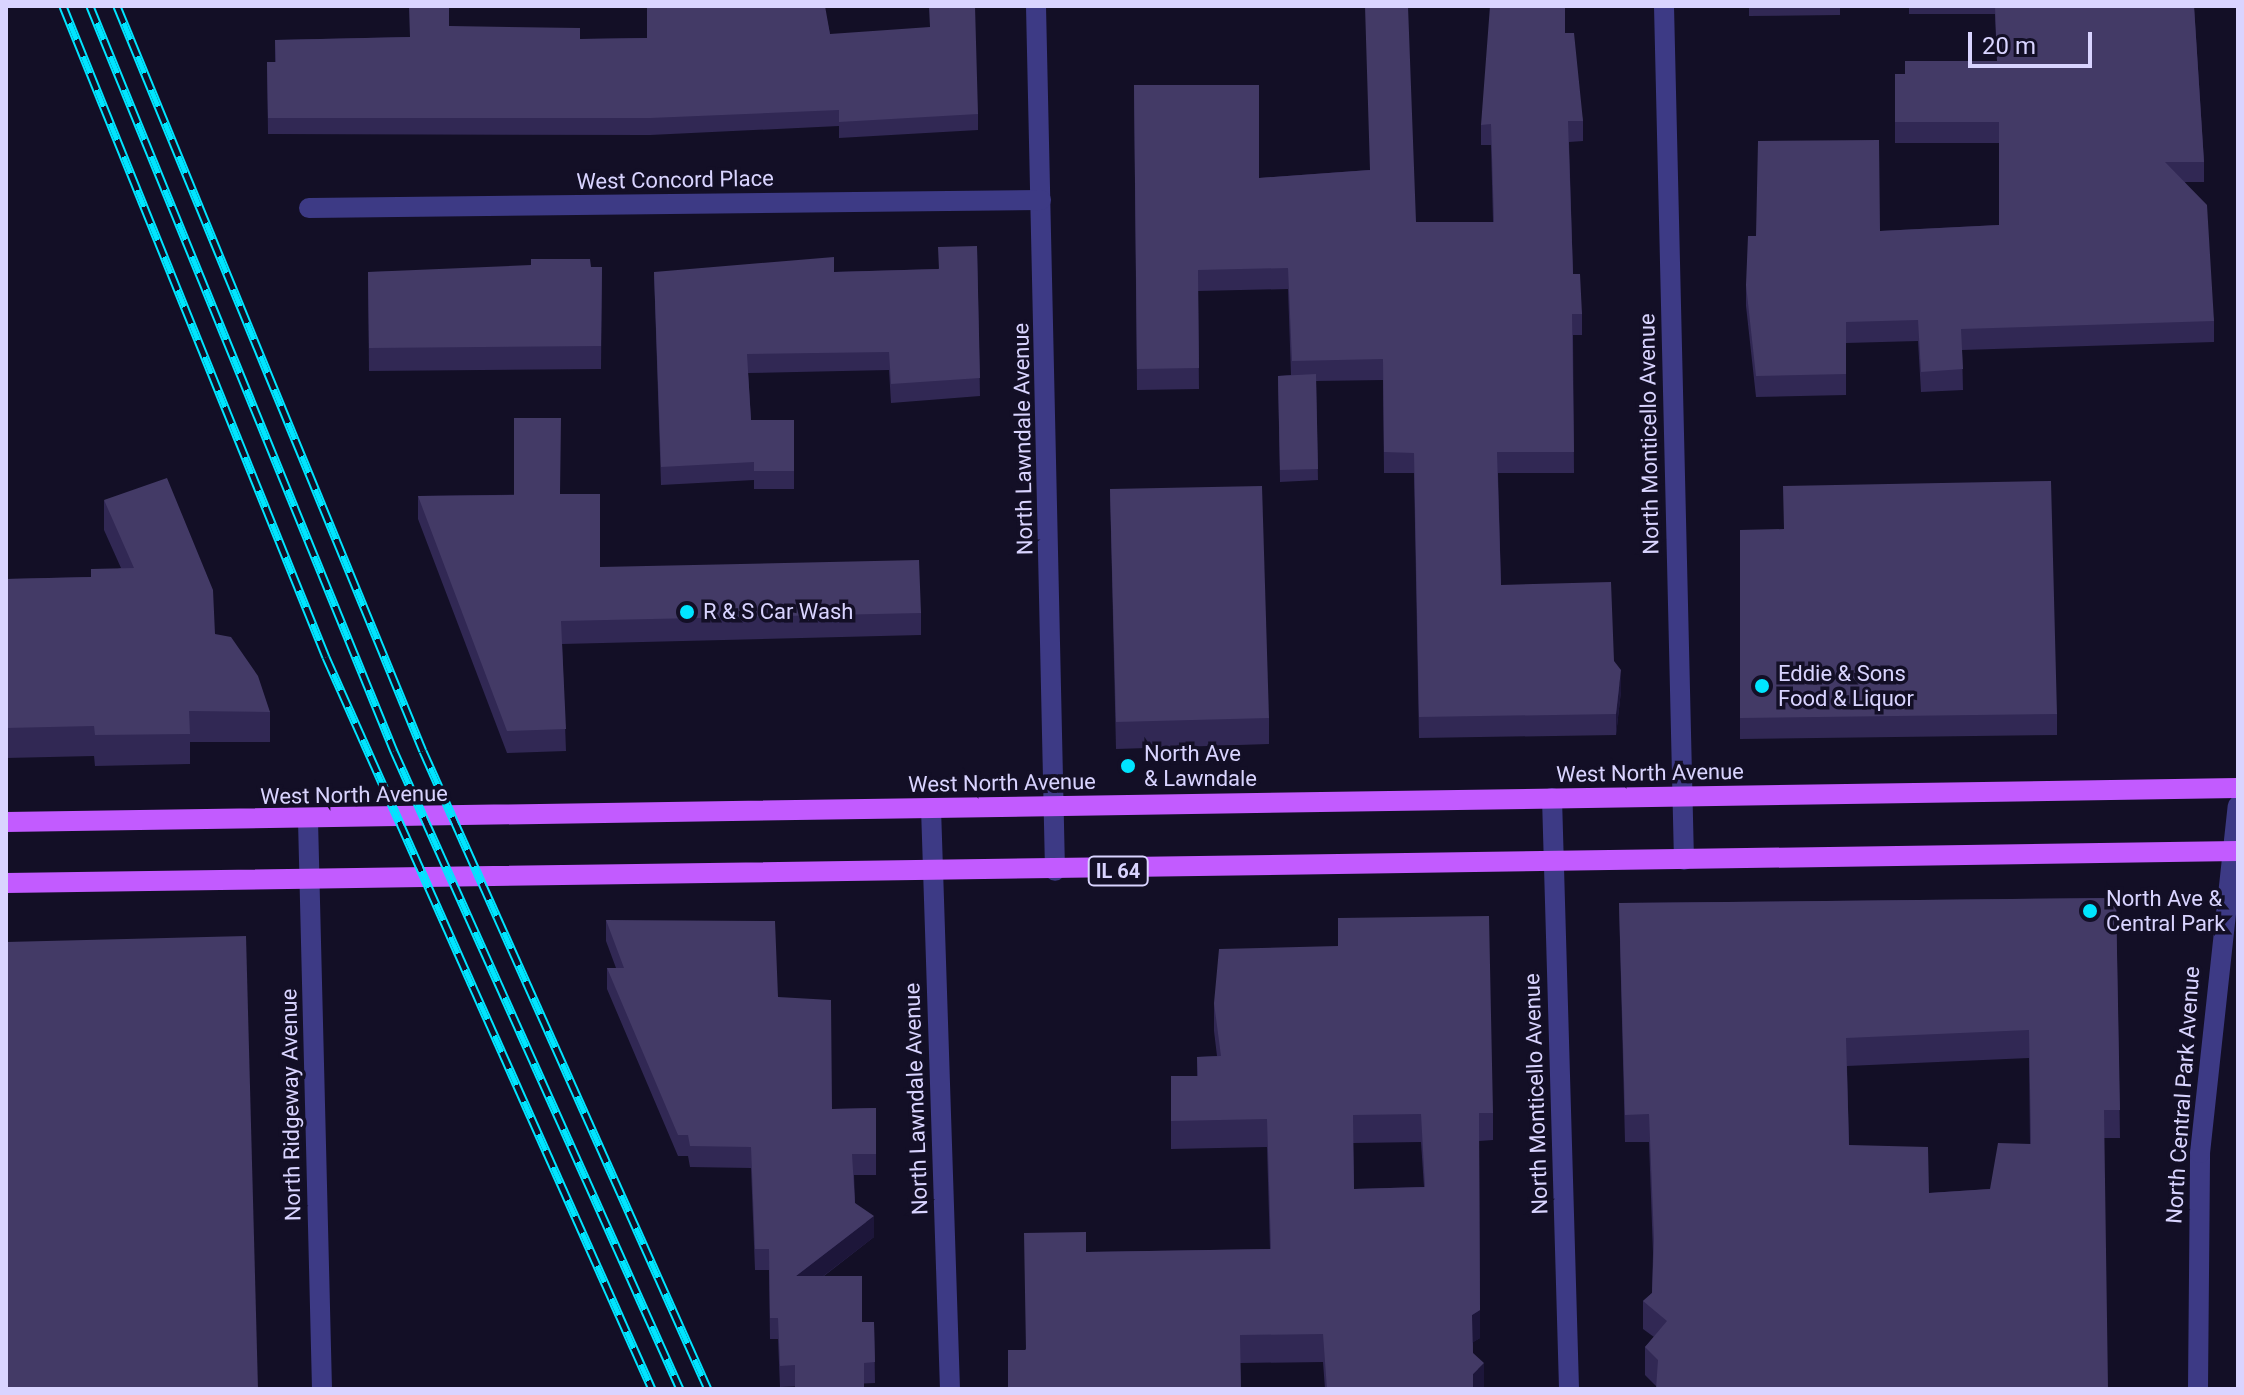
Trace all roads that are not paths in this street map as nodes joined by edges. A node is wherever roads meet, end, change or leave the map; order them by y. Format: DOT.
graph roads {
  1 [pos="1036,6"];
  2 [pos="1664,6"];
  3 [pos="1041,200"];
  4 [pos="309,208"];
  5 [pos="2238,788"];
  6 [pos="1682,797"];
  7 [pos="1552,798"];
  8 [pos="1053,805"];
  9 [pos="2238,806"];
  10 [pos="931,808"];
  11 [pos="308,820"];
  12 [pos="6,822"];
  13 [pos="2234,851"];
  14 [pos="1684,860"];
  15 [pos="1554,863"];
  16 [pos="1055,871"];
  17 [pos="932,873"];
  18 [pos="309,878"];
  19 [pos="6,883"];
  20 [pos="322,1389"];
  21 [pos="950,1389"];
  22 [pos="1569,1389"];
  23 [pos="2198,1389"];
  1 -- 3 [label="street, North Lawndale Avenue"];
  2 -- 6 [label="street, North Monticello Avenue"];
  3 -- 4 [label="street, West Concord Place"];
  3 -- 8 [label="street, North Lawndale Avenue"];
  5 -- 6 [label="main road, West North Avenue"];
  6 -- 7 [label="main road, West North Avenue"];
  6 -- 14 [label="street, North Monticello Avenue"];
  7 -- 8 [label="main road, West North Avenue"];
  7 -- 15 [label="street, North Monticello Avenue"];
  8 -- 10 [label="main road, West North Avenue"];
  8 -- 16 [label="street, North Lawndale Avenue"];
  9 -- 13 [label="street, North Central Park Avenue"];
  10 -- 11 [label="main road, West North Avenue"];
  10 -- 17 [label="street, North Lawndale Avenue"];
  11 -- 12 [label="main road, West North Avenue"];
  11 -- 18 [label="street, North Ridgeway Avenue"];
  13 -- 14 [label="main road, IL 64"];
  13 -- 23 [label="street, North Central Park Avenue"];
  14 -- 15 [label="main road, IL 64"];
  15 -- 16 [label="main road, IL 64"];
  15 -- 22 [label="street, North Monticello Avenue"];
  16 -- 17 [label="main road, IL 64"];
  17 -- 18 [label="main road, IL 64"];
  17 -- 21 [label="street, North Lawndale Avenue"];
  18 -- 19 [label="main road, IL 64"];
  18 -- 20 [label="street, North Ridgeway Avenue"];
}
